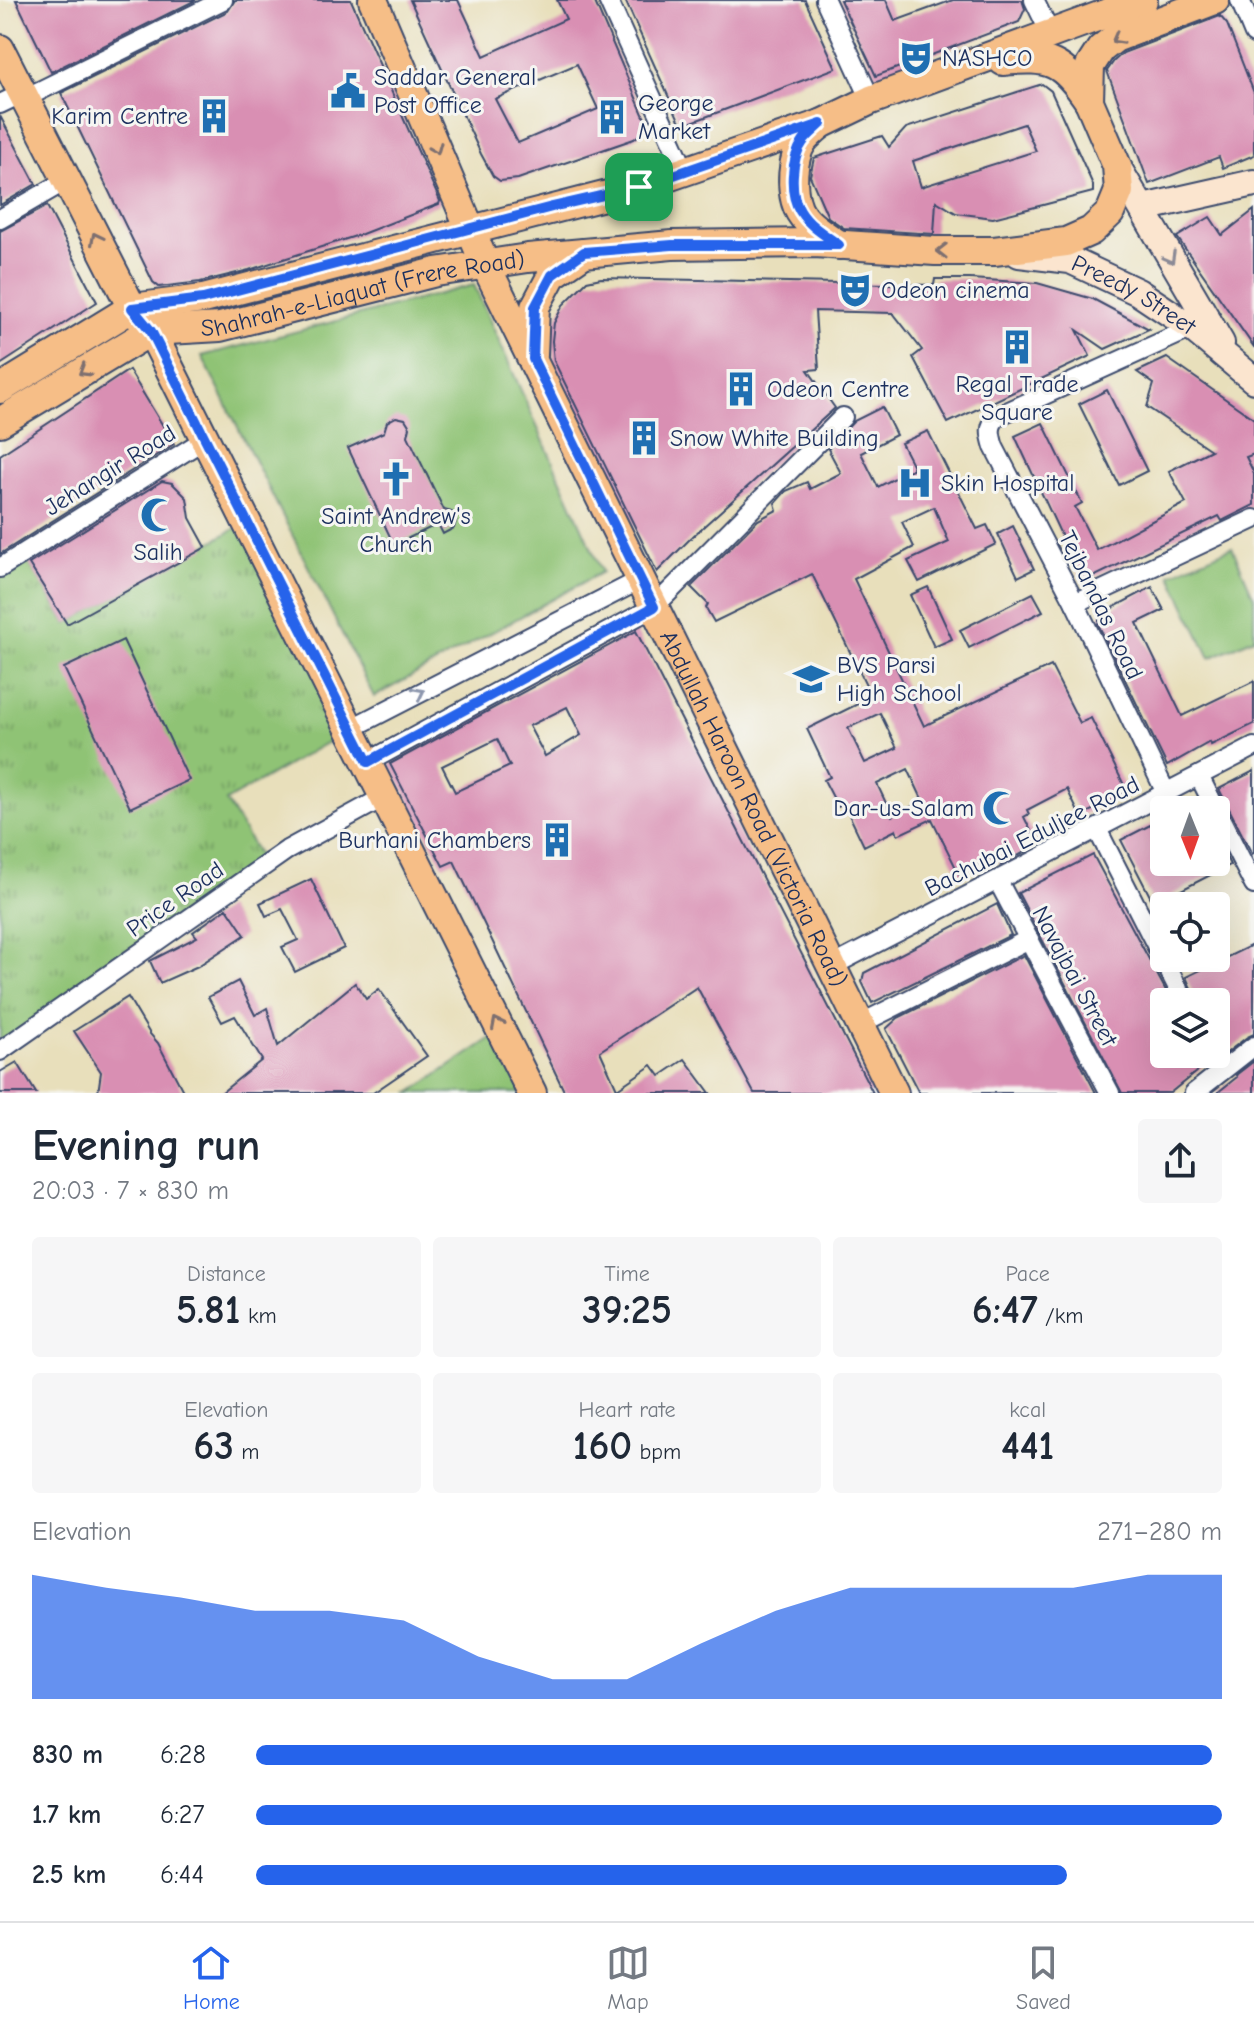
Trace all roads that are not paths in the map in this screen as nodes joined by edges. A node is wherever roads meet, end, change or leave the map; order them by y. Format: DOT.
graph roads {
  1 [pos="223,0"];
  2 [pos="373,0"];
  3 [pos="608,0"];
  4 [pos="825,0"];
  5 [pos="1034,0"];
  6 [pos="1143,0"];
  7 [pos="1215,0"];
  8 [pos="1240,0"];
  9 [pos="1254,34"];
  10 [pos="1051,35"];
  11 [pos="0,49"];
  12 [pos="932,77"];
  13 [pos="16,98"];
  14 [pos="871,100"];
  15 [pos="1089,101"];
  16 [pos="821,124"];
  17 [pos="1117,166"];
  18 [pos="684,169"];
  19 [pos="67,180"];
  20 [pos="1254,183"];
  21 [pos="1143,208"];
  22 [pos="0,219"];
  23 [pos="470,229"];
  24 [pos="839,245"];
  25 [pos="994,251"];
  26 [pos="584,252"];
  27 [pos="485,264"];
  28 [pos="132,308"];
  29 [pos="1192,328"];
  30 [pos="151,331"];
  31 [pos="533,359"];
  32 [pos="1233,363"];
  33 [pos="1254,380"];
  34 [pos="0,389"];
  35 [pos="843,417"];
  36 [pos="0,422"];
  37 [pos="205,439"];
  38 [pos="1254,519"];
  39 [pos="0,568"];
  40 [pos="640,580"];
  41 [pos="1075,603"];
  42 [pos="654,607"];
  43 [pos="350,729"];
  44 [pos="1254,747"];
  45 [pos="368,762"];
  46 [pos="1199,776"];
  47 [pos="1166,793"];
  48 [pos="384,797"];
  49 [pos="1097,829"];
  50 [pos="998,881"];
  51 [pos="1254,885"];
  52 [pos="1029,939"];
  53 [pos="832,966"];
  54 [pos="1178,988"];
  55 [pos="860,1024"];
  56 [pos="1254,1046"];
  57 [pos="0,1051"];
  58 [pos="1230,1056"];
  59 [pos="1212,1068"];
  60 [pos="532,1093"];
  61 [pos="894,1093"];
  62 [pos="1110,1093"];
  63 [pos="1194,1093"];
  1 -- 13 [label="street"];
  2 -- 23 [label="main road, Abdullah Haroon Road (Victoria Road), one-way"];
  3 -- 18 [label="street"];
  4 -- 14 [label="street"];
  5 -- 10 [label="street"];
  6 -- 10 [label="main road, Shahrah-e-Liaquat (Frere Road)"];
  7 -- 15 [label="main road, Shahrah-e-Liaquat (Frere Road), one-way"];
  8 -- 9 [label="street"];
  10 -- 12 [label="main road, Shahrah-e-Liaquat (Frere Road)"];
  11 -- 13 [label="main road"];
  12 -- 14 [label="main road, Shahrah-e-Liaquat (Frere Road)"];
  12 -- 15 [label="main road"];
  13 -- 19 [label="main road"];
  14 -- 16 [label="main road, Shahrah-e-Liaquat (Frere Road)"];
  15 -- 17 [label="main road, Shahrah-e-Liaquat (Frere Road)"];
  16 -- 18 [label="main road, Shahrah-e-Liaquat (Frere Road)"];
  16 -- 24 [label="main road"];
  17 -- 21 [label="main road"];
  17 -- 25 [label="main road, Shahrah-e-Liaquat (Frere Road)"];
  18 -- 23 [label="main road, Shahrah-e-Liaquat (Frere Road)"];
  19 -- 22 [label="street"];
  28 -- 19 [label="main road, one-way"];
  20 -- 21 [label="main road"];
  21 -- 32 [label="main road, one-way"];
  23 -- 27 [label="main road, Abdullah Haroon Road (Victoria Road)"];
  23 -- 28 [label="main road, Shahrah-e-Liaquat (Frere Road)"];
  25 -- 24 [label="main road, Shahrah-e-Liaquat (Frere Road), one-way"];
  24 -- 26 [label="main road, Shahrah-e-Liaquat (Frere Road)"];
  25 -- 29 [label="main road, Preedy Street"];
  26 -- 27 [label="main road, Shahrah-e-Liaquat (Frere Road)"];
  26 -- 31 [label="main road"];
  27 -- 30 [label="main road, Shahrah-e-Liaquat (Frere Road)"];
  27 -- 31 [label="main road, Abdullah Haroon Road (Victoria Road)"];
  28 -- 30 [label="main road"];
  28 -- 34 [label="main road, Shahrah-e-Liaquat (Frere Road)"];
  29 -- 32 [label="main road, Preedy Street"];
  29 -- 41 [label="street, Tejbandas Road"];
  30 -- 36 [label="main road, Shahrah-e-Liaquat (Frere Road), one-way"];
  30 -- 37 [label="main road"];
  31 -- 40 [label="main road, Abdullah Haroon Road (Victoria Road)"];
  32 -- 33 [label="main road, Preedy Street"];
  35 -- 42 [label="street"];
  37 -- 39 [label="street, Jehangir Road"];
  37 -- 43 [label="main road"];
  38 -- 41 [label="street"];
  40 -- 42 [label="main road, Abdullah Haroon Road (Victoria Road)"];
  43 -- 40 [label="street, one-way"];
  41 -- 47 [label="street, Tejbandas Road"];
  42 -- 45 [label="street"];
  42 -- 53 [label="main road, Abdullah Haroon Road (Victoria Road)"];
  43 -- 45 [label="main road"];
  44 -- 46 [label="street, Bachubai Eduljee Road"];
  45 -- 48 [label="main road"];
  46 -- 47 [label="street, Bachubai Eduljee Road"];
  46 -- 51 [label="street"];
  47 -- 49 [label="street, Bachubai Eduljee Road"];
  48 -- 57 [label="street, Price Road"];
  60 -- 48 [label="main road, one-way"];
  49 -- 50 [label="street, Bachubai Eduljee Road"];
  49 -- 54 [label="street"];
  50 -- 52 [label="street, Navajbai Street"];
  50 -- 53 [label="street, Bachubai Eduljee Road"];
  52 -- 55 [label="street"];
  52 -- 62 [label="street, Navajbai Street"];
  53 -- 55 [label="main road, Abdullah Haroon Road (Victoria Road)"];
  55 -- 61 [label="main road, Abdullah Haroon Road (Victoria Road)"];
  56 -- 58 [label="street"];
  59 -- 63 [label="street"];
}
